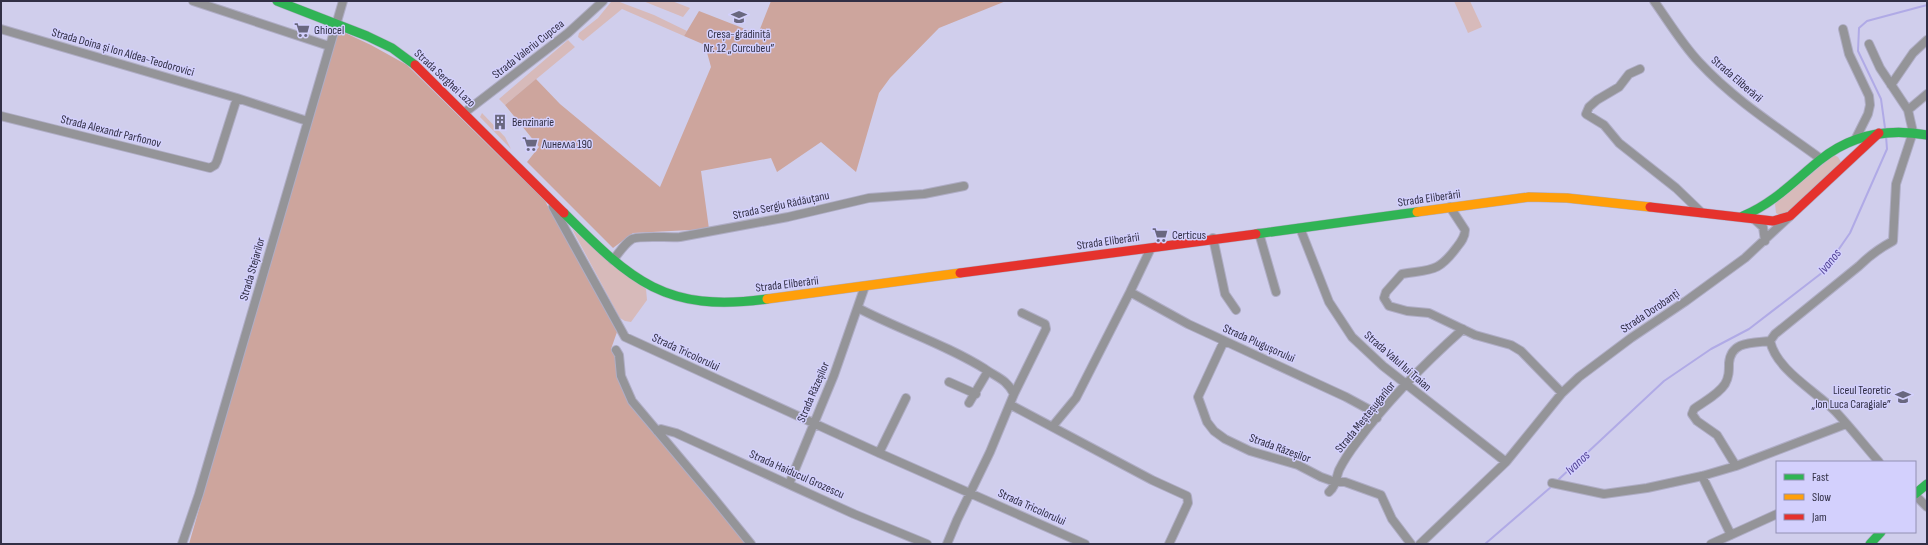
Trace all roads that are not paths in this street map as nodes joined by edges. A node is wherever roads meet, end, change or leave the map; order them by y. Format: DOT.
graph roads {
  1 [pos="193,1"];
  2 [pos="277,1"];
  3 [pos="343,1"];
  4 [pos="603,1"];
  5 [pos="1654,1"];
  6 [pos="336,24"];
  7 [pos="1,29"];
  8 [pos="1843,29"];
  9 [pos="1927,40"];
  10 [pos="1869,44"];
  11 [pos="329,46"];
  12 [pos="1640,69"];
  13 [pos="1891,85"];
  14 [pos="1927,94"];
  15 [pos="237,98"];
  16 [pos="1908,110"];
  17 [pos="464,113"];
  18 [pos="1,116"];
  19 [pos="307,121"];
  20 [pos="1913,132"];
  21 [pos="1879,133"];
  22 [pos="1927,135"];
  23 [pos="1856,138"];
  24 [pos="1834,150"];
  25 [pos="1821,158"];
  26 [pos="1845,167"];
  27 [pos="964,186"];
  28 [pos="550,200"];
  29 [pos="1770,204"];
  30 [pos="1450,207"];
  31 [pos="1703,214"];
  32 [pos="1790,216"];
  33 [pos="1740,217"];
  34 [pos="1754,219"];
  35 [pos="1779,220"];
  36 [pos="1300,228"];
  37 [pos="1259,232"];
  38 [pos="1213,238"];
  39 [pos="1765,241"];
  40 [pos="1151,248"];
  41 [pos="613,260"];
  42 [pos="865,286"];
  43 [pos="1130,292"];
  44 [pos="1276,292"];
  45 [pos="858,308"];
  46 [pos="1236,310"];
  47 [pos="1022,313"];
  48 [pos="1463,329"];
  49 [pos="1224,341"];
  50 [pos="1770,341"];
  51 [pos="616,350"];
  52 [pos="988,372"];
  53 [pos="949,382"];
  54 [pos="1406,385"];
  55 [pos="1562,393"];
  56 [pos="976,394"];
  57 [pos="1014,394"];
  58 [pos="906,398"];
  59 [pos="969,403"];
  60 [pos="1011,405"];
  61 [pos="1377,418"];
  62 [pos="813,422"];
  63 [pos="1846,424"];
  64 [pos="1052,427"];
  65 [pos="657,431"];
  66 [pos="879,453"];
  67 [pos="1878,461"];
  68 [pos="1506,462"];
  69 [pos="1736,466"];
  70 [pos="1702,476"];
  71 [pos="1335,482"];
  72 [pos="1552,483"];
  73 [pos="789,484"];
  74 [pos="1927,484"];
  75 [pos="1329,492"];
  76 [pos="969,493"];
  77 [pos="1916,494"];
  78 [pos="1916,496"];
  79 [pos="1927,507"];
  80 [pos="1776,514"];
  81 [pos="1880,533"];
  82 [pos="1731,535"];
  83 [pos="182,544"];
  84 [pos="751,544"];
  85 [pos="927,544"];
  86 [pos="947,544"];
  87 [pos="1085,544"];
  88 [pos="1169,544"];
  89 [pos="1411,544"];
  90 [pos="1420,544"];
  91 [pos="1711,544"];
  92 [pos="1870,544"];
  1 -- 11 [label="street"];
  2 -- 6 [label="street, Strada Serghei Lazo"];
  3 -- 6 [label="street, Strada Stejarilor"];
  4 -- 17 [label="street, Strada Valeriu Cupcea"];
  5 -- 25 [label="street, Strada Eliberării"];
  6 -- 11 [label="street, Strada Stejarilor"];
  6 -- 17 [label="street, Strada Serghei Lazo"];
  7 -- 15 [label="street, Strada Doina și Ion Aldea-Teodorovici"];
  8 -- 23 [label="street"];
  9 -- 13 [label="street"];
  10 -- 13 [label="street"];
  11 -- 19 [label="street, Strada Stejarilor"];
  12 -- 31 [label="street"];
  13 -- 16 [label="street"];
  14 -- 16 [label="street"];
  15 -- 18 [label="street, Strada Alexandr Parfionov"];
  15 -- 19 [label="street, Strada Doina și Ion Aldea-Teodorovici"];
  16 -- 20 [label="street"];
  17 -- 28 [label="street, Strada Serghei Lazo"];
  19 -- 83 [label="street, Strada Stejarilor"];
  20 -- 21 [label="street"];
  20 -- 22 [label="street"];
  20 -- 50 [label="street"];
  21 -- 23 [label="street, Strada Eliberării"];
  21 -- 26 [label="street, Strada Dorobanți"];
  23 -- 24 [label="street, Strada Eliberării"];
  24 -- 25 [label="street, Strada Eliberării"];
  24 -- 26 [label="street"];
  25 -- 29 [label="street, Strada Eliberării"];
  26 -- 32 [label="street, Strada Dorobanți"];
  27 -- 41 [label="street, Strada Sergiu Rădăuțanu"];
  28 -- 41 [label="street, Strada Eliberării"];
  28 -- 62 [label="street, Strada Tricolorului"];
  29 -- 33 [label="street, Strada Eliberării"];
  29 -- 35 [label="street"];
  30 -- 31 [label="street, Strada Eliberării"];
  30 -- 36 [label="street, Strada Eliberării"];
  30 -- 48 [label="street"];
  31 -- 33 [label="street, Strada Eliberării"];
  32 -- 35 [label="street, Strada Eliberării"];
  32 -- 39 [label="street, Strada Dorobanți"];
  33 -- 34 [label="street, Strada Eliberării"];
  34 -- 35 [label="street, Strada Eliberării"];
  34 -- 39 [label="street"];
  36 -- 37 [label="street, Strada Eliberării"];
  36 -- 54 [label="street, Strada Valul lui Traian"];
  37 -- 38 [label="street, Strada Eliberării"];
  37 -- 44 [label="street"];
  38 -- 40 [label="street, Strada Eliberării"];
  38 -- 46 [label="street"];
  39 -- 55 [label="street, Strada Dorobanți"];
  40 -- 42 [label="street, Strada Eliberării"];
  40 -- 43 [label="street"];
  41 -- 42 [label="street, Strada Eliberării"];
  42 -- 45 [label="street, Strada Răzeșilor"];
  43 -- 49 [label="street, Strada Plugușorului"];
  43 -- 64 [label="street"];
  45 -- 52 [label="street"];
  45 -- 62 [label="street, Strada Răzeșilor"];
  47 -- 57 [label="street"];
  48 -- 54 [label="street, Strada Meșteșugarilor"];
  48 -- 55 [label="street"];
  49 -- 61 [label="street, Strada Plugușorului"];
  49 -- 71 [label="street, Strada Răzeșilor"];
  50 -- 63 [label="street"];
  50 -- 69 [label="street"];
  51 -- 65 [label="street"];
  52 -- 56 [label="street"];
  52 -- 57 [label="street"];
  53 -- 56 [label="street"];
  54 -- 61 [label="street, Strada Meșteșugarilor"];
  54 -- 68 [label="street, Strada Valul lui Traian"];
  55 -- 68 [label="street, Strada Dorobanți"];
  56 -- 59 [label="street"];
  57 -- 60 [label="street"];
  58 -- 66 [label="street"];
  60 -- 64 [label="street"];
  60 -- 76 [label="street"];
  61 -- 71 [label="street, Strada Meșteșugarilor"];
  62 -- 66 [label="street, Strada Tricolorului"];
  62 -- 73 [label="street, Strada Răzeșilor"];
  63 -- 67 [label="street"];
  63 -- 69 [label="street"];
  64 -- 88 [label="street"];
  65 -- 73 [label="street, Strada Haiducul Grozescu"];
  65 -- 84 [label="street"];
  66 -- 76 [label="street, Strada Tricolorului"];
  68 -- 90 [label="street, Strada Dorobanți"];
  69 -- 70 [label="street"];
  70 -- 72 [label="street"];
  70 -- 82 [label="street"];
  71 -- 75 [label="street, Strada Meșteșugarilor"];
  71 -- 89 [label="street, Strada Răzeșilor"];
  73 -- 85 [label="street, Strada Haiducul Grozescu"];
  74 -- 77 [label="street"];
  76 -- 86 [label="street"];
  76 -- 87 [label="street, Strada Tricolorului"];
  78 -- 79 [label="street"];
  80 -- 82 [label="street"];
  81 -- 92 [label="street"];
  82 -- 91 [label="street"];
}
